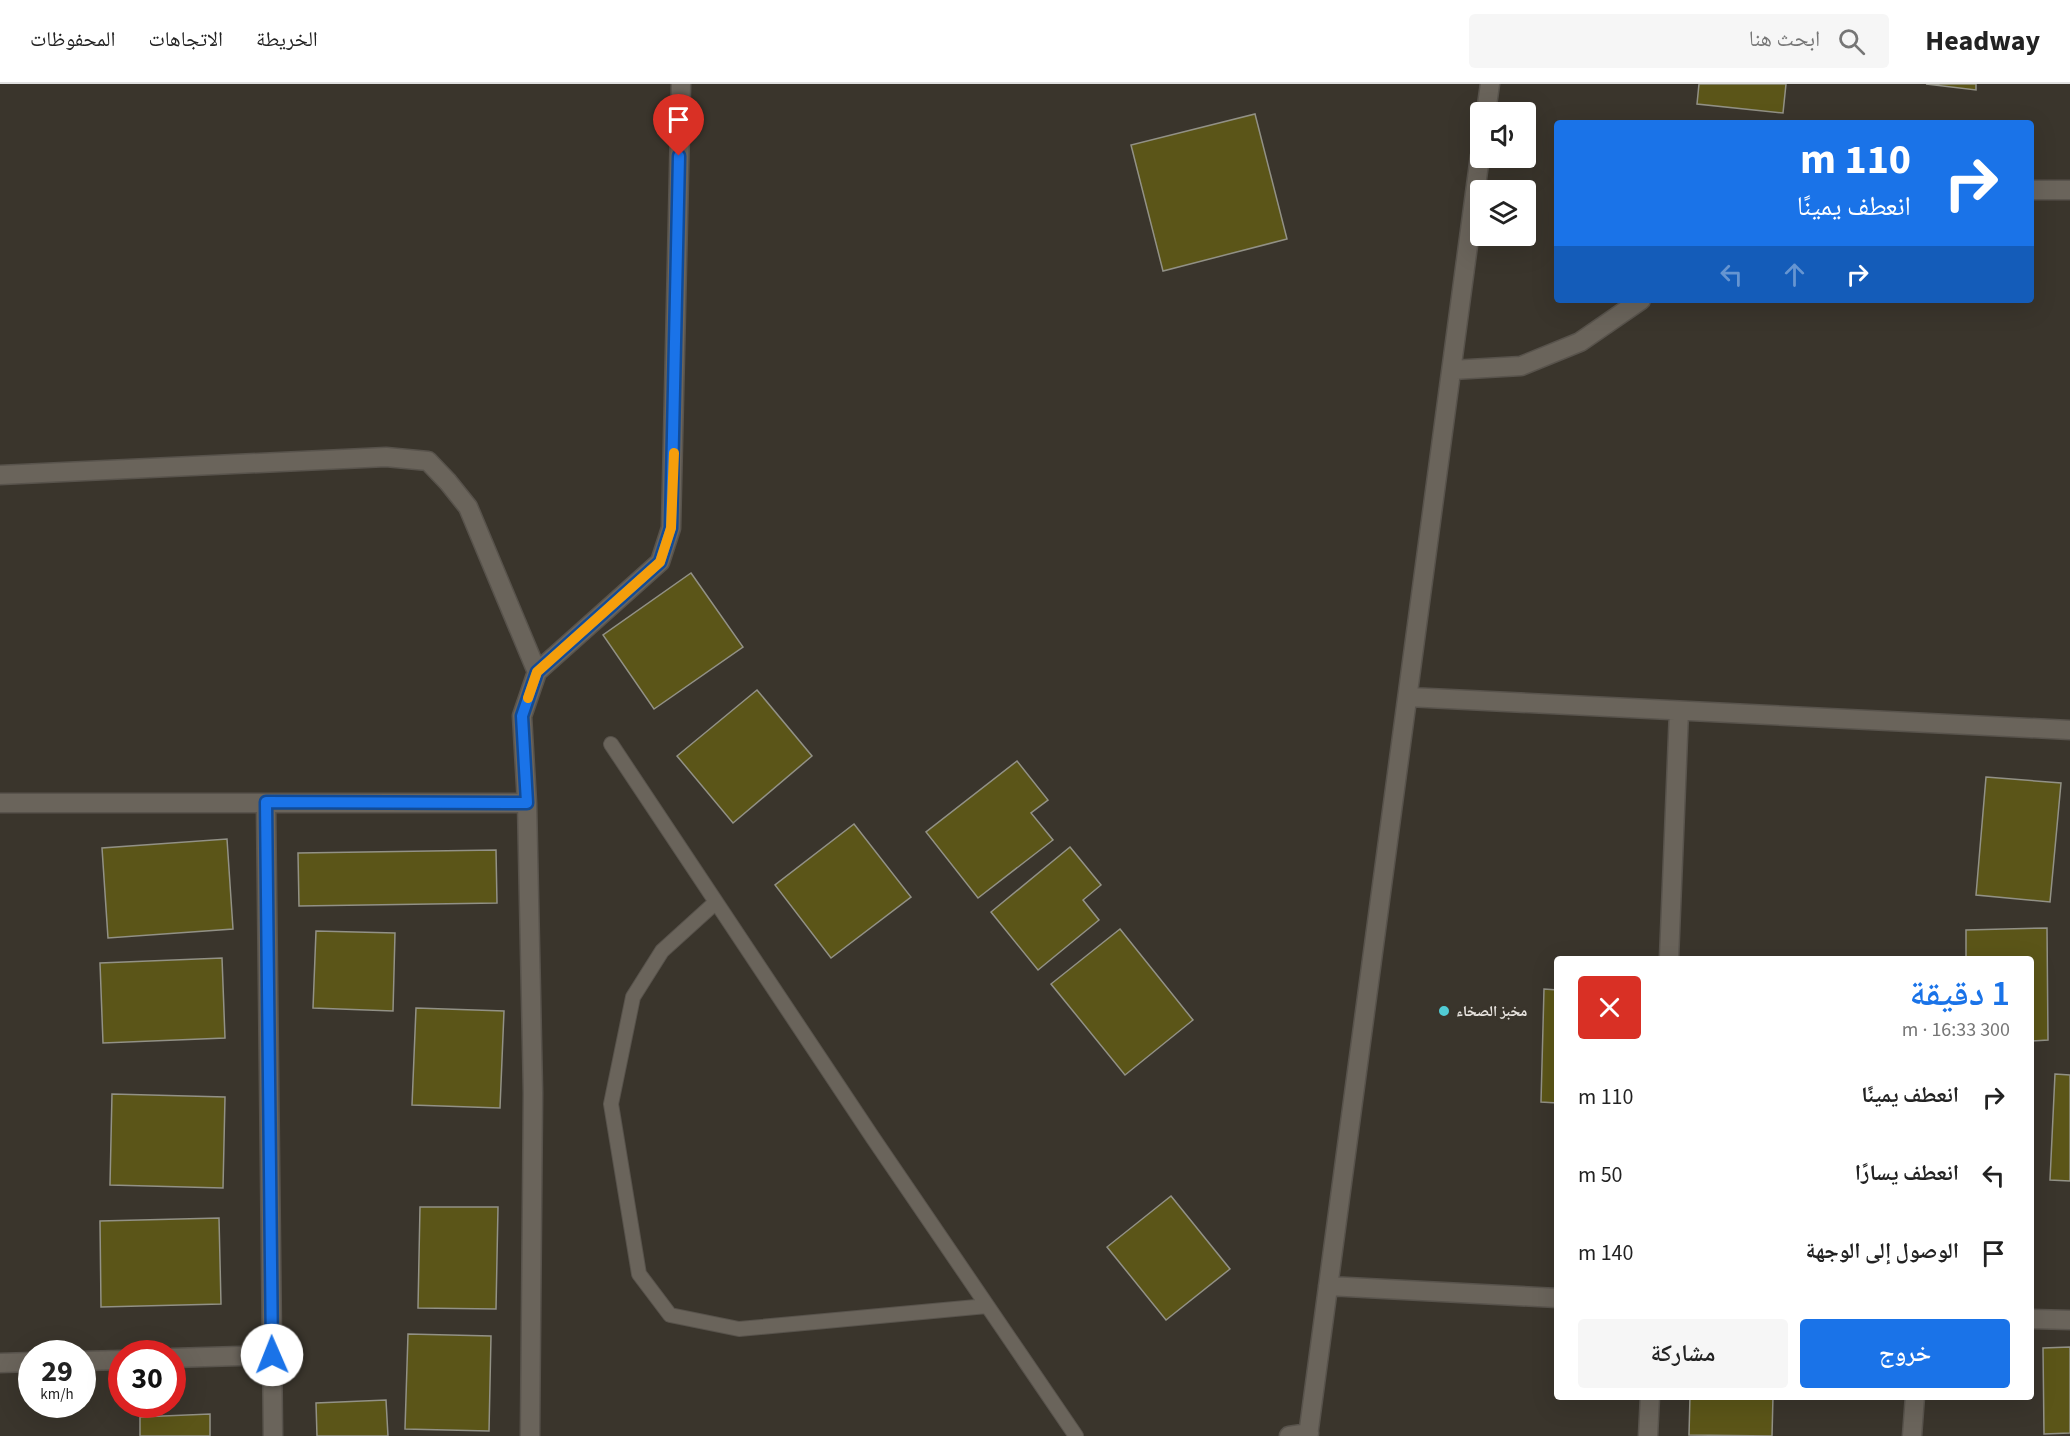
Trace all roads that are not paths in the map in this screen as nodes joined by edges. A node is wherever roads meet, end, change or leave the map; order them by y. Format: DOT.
graph roads {
  1 [pos="681,84"];
  2 [pos="1490,84"];
  3 [pos="1487,102"];
  4 [pos="1478,168"];
  5 [pos="2034,190"];
  6 [pos="2070,190"];
  7 [pos="1637,303"];
  8 [pos="1452,370"];
  9 [pos="0,475"];
  10 [pos="537,672"];
  11 [pos="1408,697"];
  12 [pos="1679,711"];
  13 [pos="2070,730"];
  14 [pos="611,744"];
  15 [pos="266,802"];
  16 [pos="0,803"];
  17 [pos="527,803"];
  18 [pos="716,902"];
  19 [pos="1669,956"];
  20 [pos="1328,1286"];
  21 [pos="1554,1298"];
  22 [pos="987,1306"];
  23 [pos="2034,1319"];
  24 [pos="2070,1320"];
  25 [pos="272,1355"];
  26 [pos="186,1358"];
  27 [pos="18,1363"];
  28 [pos="0,1364"];
  29 [pos="1650,1400"];
  30 [pos="1915,1400"];
  31 [pos="1309,1434"];
  32 [pos="273,1436"];
  33 [pos="530,1436"];
  34 [pos="1076,1436"];
  35 [pos="1289,1436"];
  36 [pos="1648,1436"];
  37 [pos="1912,1436"];
  1 -- 10 [label="street"];
  2 -- 3 [label="street"];
  4 -- 8 [label="street"];
  5 -- 6 [label="street"];
  7 -- 8 [label="street"];
  8 -- 11 [label="street"];
  9 -- 10 [label="street"];
  10 -- 17 [label="street"];
  11 -- 12 [label="street"];
  11 -- 20 [label="street"];
  12 -- 13 [label="street"];
  12 -- 19 [label="street"];
  14 -- 18 [label="lane"];
  15 -- 16 [label="street"];
  15 -- 17 [label="street"];
  15 -- 25 [label="street"];
  17 -- 33 [label="street"];
  18 -- 22 [label="lane"];
  18 -- 22 [label="lane"];
  20 -- 21 [label="street"];
  20 -- 31 [label="street"];
  22 -- 34 [label="lane"];
  23 -- 24 [label="street"];
  25 -- 26 [label="street"];
  25 -- 32 [label="street"];
  27 -- 28 [label="street"];
  29 -- 36 [label="street"];
  30 -- 37 [label="street"];
  31 -- 35 [label="street"];
}
